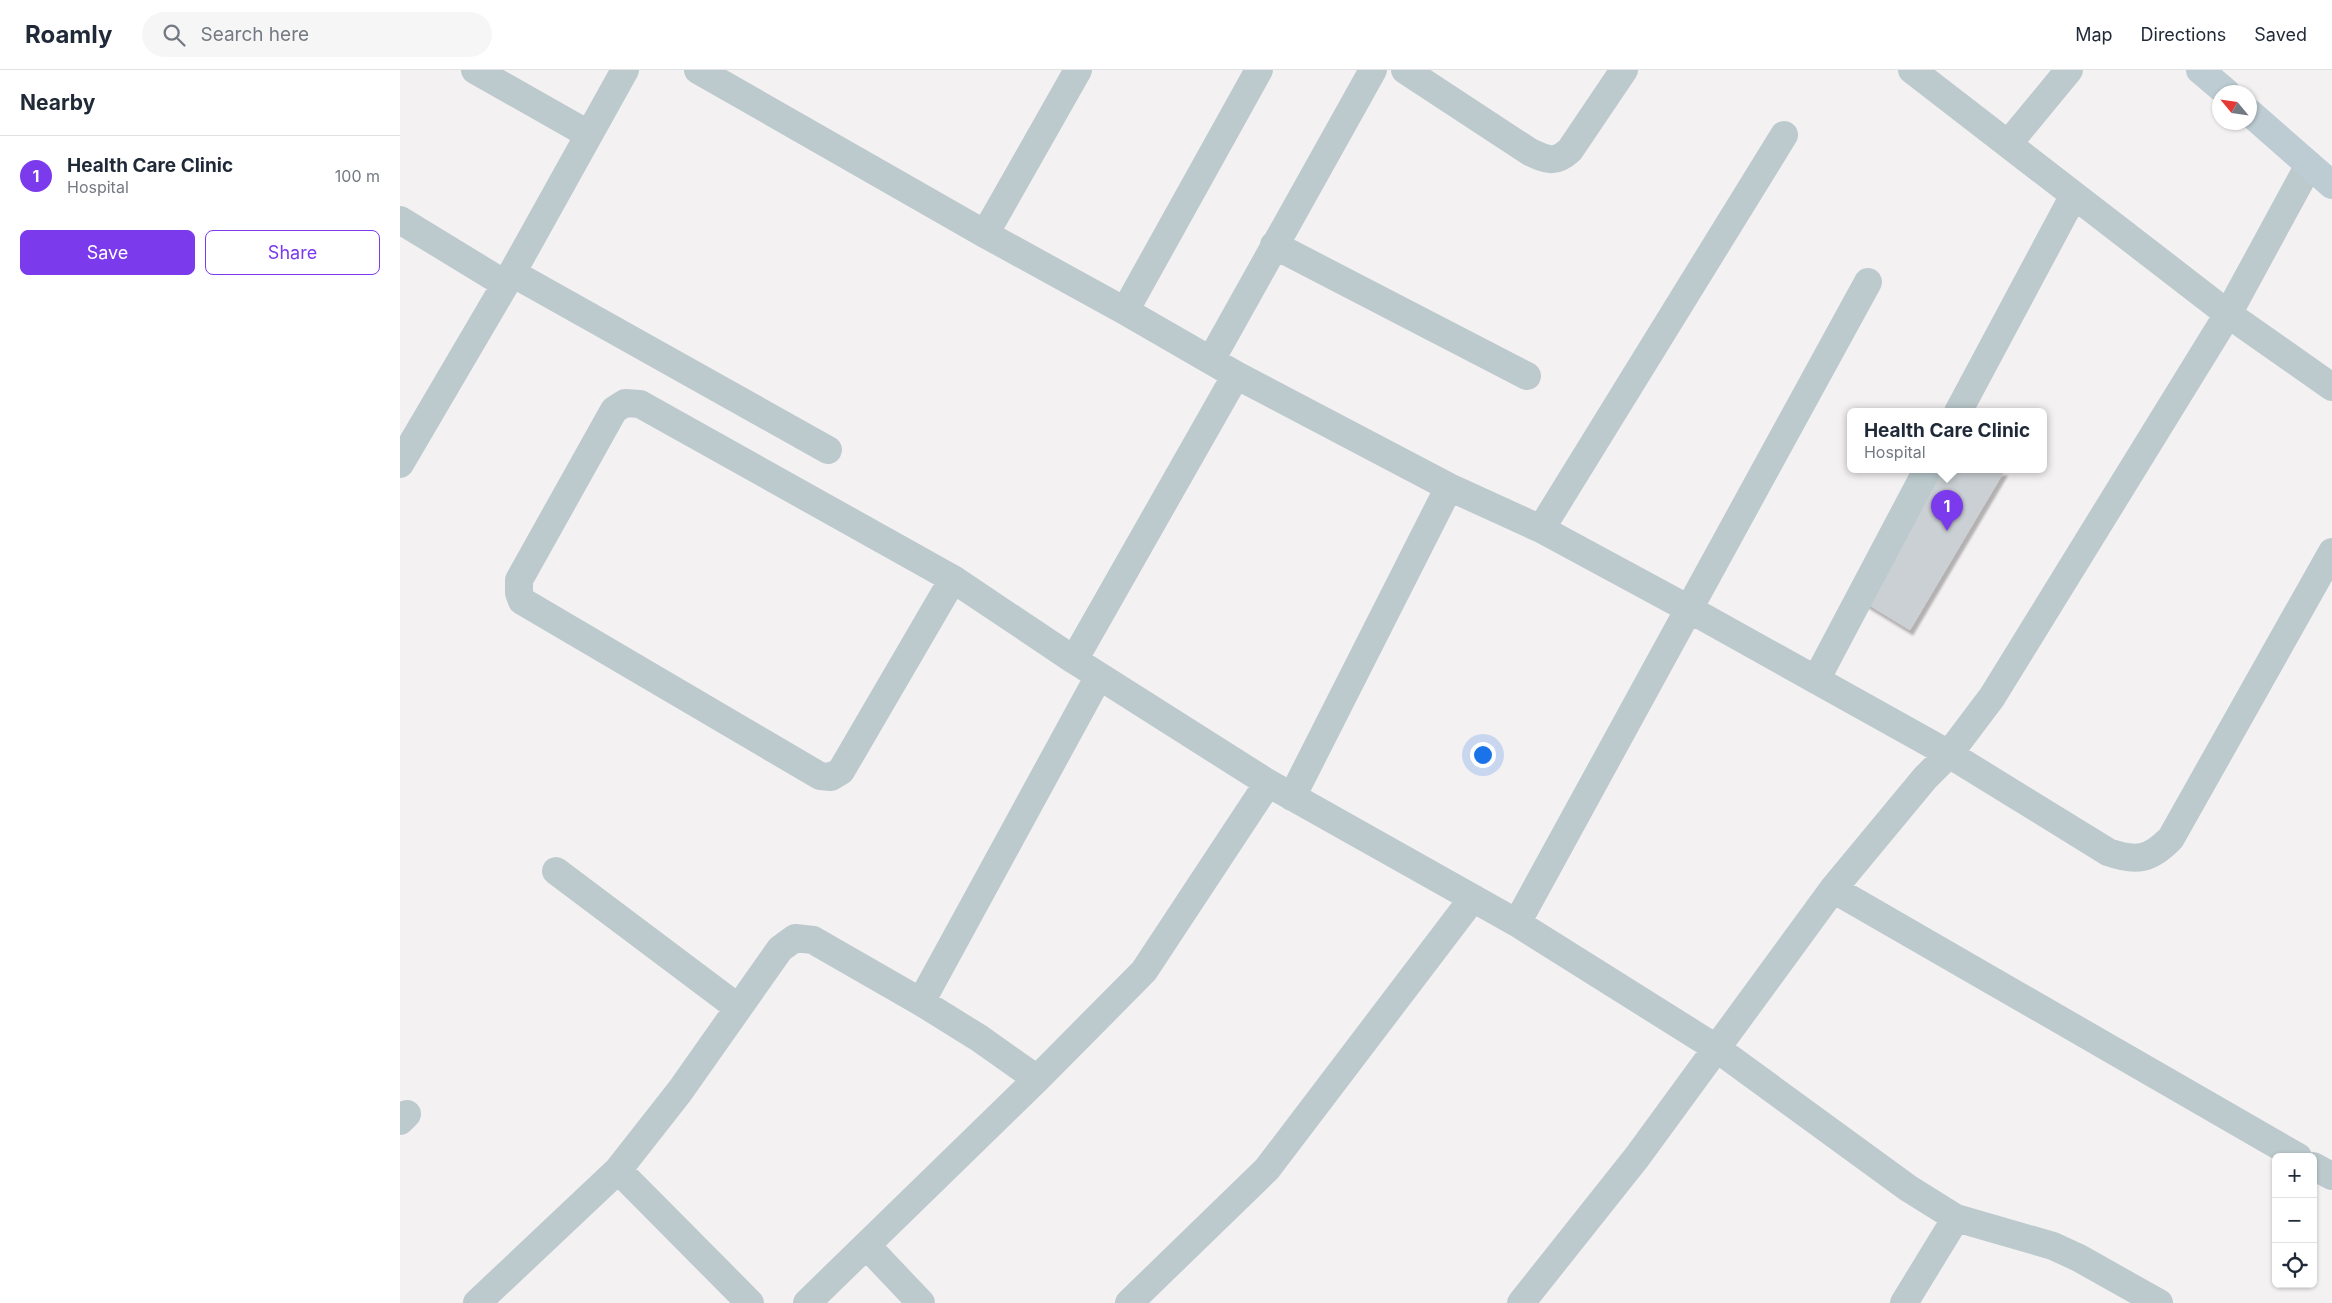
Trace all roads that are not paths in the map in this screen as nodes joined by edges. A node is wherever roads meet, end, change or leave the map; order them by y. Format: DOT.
graph roads {
  1 [pos="475,70"];
  2 [pos="625,70"];
  3 [pos="698,70"];
  4 [pos="1078,70"];
  5 [pos="1259,70"];
  6 [pos="1373,70"];
  7 [pos="1405,70"];
  8 [pos="1624,70"];
  9 [pos="1912,70"];
  10 [pos="2070,70"];
  11 [pos="2200,70"];
  12 [pos="2218,85"];
  13 [pos="2257,119"];
  14 [pos="588,134"];
  15 [pos="1784,135"];
  16 [pos="2008,144"];
  17 [pos="2309,165"];
  18 [pos="2332,186"];
  19 [pos="2074,195"];
  20 [pos="400,220"];
  21 [pos="985,234"];
  22 [pos="1274,245"];
  23 [pos="509,279"];
  24 [pos="1868,282"];
  25 [pos="1125,311"];
  26 [pos="2228,314"];
  27 [pos="1211,360"];
  28 [pos="1236,375"];
  29 [pos="1528,376"];
  30 [pos="2332,387"];
  31 [pos="1960,408"];
  32 [pos="404,446"];
  33 [pos="828,450"];
  34 [pos="1925,473"];
  35 [pos="1449,487"];
  36 [pos="1541,528"];
  37 [pos="2332,552"];
  38 [pos="953,580"];
  39 [pos="1689,609"];
  40 [pos="1074,660"];
  41 [pos="1100,676"];
  42 [pos="1816,680"];
  43 [pos="1948,754"];
  44 [pos="1268,783"];
  45 [pos="1292,797"];
  46 [pos="556,871"];
  47 [pos="1833,889"];
  48 [pos="1473,898"];
  49 [pos="1518,923"];
  50 [pos="922,1002"];
  51 [pos="737,1007"];
  52 [pos="1716,1048"];
  53 [pos="1037,1079"];
  54 [pos="2291,1153"];
  55 [pos="2317,1168"];
  56 [pos="618,1170"];
  57 [pos="2332,1176"];
  58 [pos="1956,1218"];
  59 [pos="867,1246"];
  60 [pos="495,1297"];
  61 [pos="750,1303"];
  62 [pos="807,1303"];
  63 [pos="921,1303"];
  64 [pos="1129,1303"];
  65 [pos="1521,1303"];
  66 [pos="1904,1303"];
  67 [pos="2158,1303"];
  1 -- 14 [label="street"];
  2 -- 14 [label="street"];
  3 -- 21 [label="street"];
  4 -- 21 [label="street"];
  5 -- 25 [label="street"];
  6 -- 22 [label="street"];
  7 -- 8 [label="street"];
  9 -- 16 [label="street"];
  10 -- 16 [label="street"];
  11 -- 12 [label="street"];
  13 -- 17 [label="street"];
  14 -- 23 [label="street"];
  15 -- 36 [label="street"];
  16 -- 19 [label="street"];
  17 -- 18 [label="street"];
  17 -- 26 [label="street"];
  19 -- 26 [label="street"];
  19 -- 31 [label="street"];
  20 -- 23 [label="street"];
  21 -- 25 [label="street"];
  22 -- 27 [label="street"];
  22 -- 29 [label="street"];
  23 -- 32 [label="street"];
  23 -- 33 [label="street"];
  24 -- 39 [label="street"];
  25 -- 27 [label="street"];
  26 -- 30 [label="street"];
  26 -- 43 [label="street"];
  27 -- 28 [label="street"];
  28 -- 35 [label="street"];
  28 -- 40 [label="street"];
  34 -- 42 [label="street"];
  35 -- 36 [label="street"];
  35 -- 45 [label="street"];
  36 -- 39 [label="street"];
  37 -- 43 [label="street"];
  38 -- 38 [label="street"];
  38 -- 40 [label="street"];
  39 -- 42 [label="street"];
  39 -- 49 [label="street"];
  40 -- 41 [label="street"];
  41 -- 44 [label="street"];
  41 -- 50 [label="street"];
  42 -- 43 [label="street"];
  43 -- 47 [label="street"];
  44 -- 45 [label="street"];
  44 -- 53 [label="street"];
  45 -- 48 [label="street"];
  46 -- 51 [label="street"];
  47 -- 52 [label="street"];
  47 -- 54 [label="street"];
  48 -- 49 [label="street"];
  48 -- 64 [label="street"];
  49 -- 52 [label="street"];
  50 -- 51 [label="street"];
  50 -- 53 [label="street"];
  51 -- 56 [label="street"];
  52 -- 58 [label="street"];
  52 -- 65 [label="street"];
  53 -- 59 [label="street"];
  55 -- 57 [label="street"];
  56 -- 60 [label="street"];
  56 -- 61 [label="street"];
  58 -- 66 [label="street"];
  58 -- 67 [label="street"];
  59 -- 62 [label="street"];
  59 -- 63 [label="street"];
}
